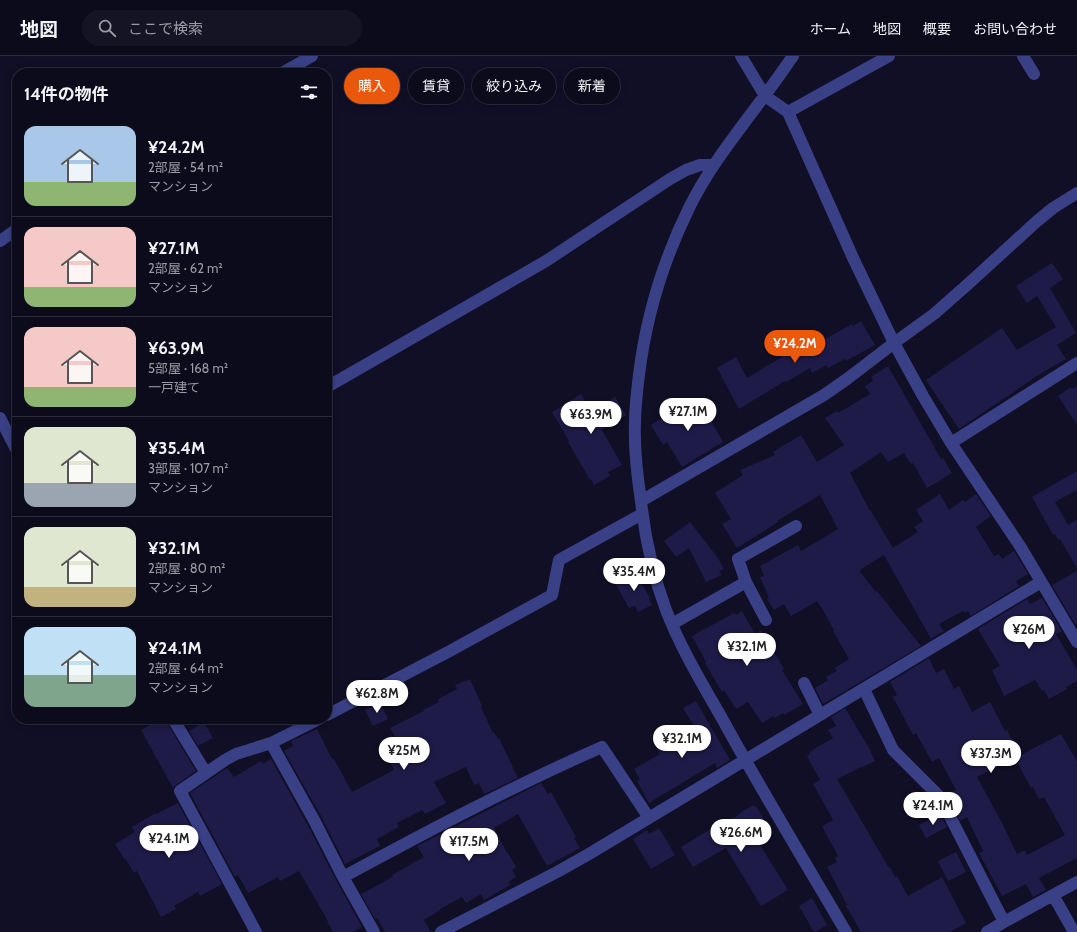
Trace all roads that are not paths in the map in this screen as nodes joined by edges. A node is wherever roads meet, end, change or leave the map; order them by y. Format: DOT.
graph roads {
  1 [pos="312,56"];
  2 [pos="741,56"];
  3 [pos="793,56"];
  4 [pos="889,56"];
  5 [pos="1023,56"];
  6 [pos="291,68"];
  7 [pos="1034,74"];
  8 [pos="765,96"];
  9 [pos="788,112"];
  10 [pos="714,165"];
  11 [pos="1077,192"];
  12 [pos="12,233"];
  13 [pos="0,241"];
  14 [pos="894,343"];
  15 [pos="1077,363"];
  16 [pos="332,384"];
  17 [pos="0,418"];
  18 [pos="12,441"];
  19 [pos="951,443"];
  20 [pos="640,501"];
  21 [pos="642,514"];
  22 [pos="796,526"];
  23 [pos="746,582"];
  24 [pos="1041,582"];
  25 [pos="766,620"];
  26 [pos="672,624"];
  27 [pos="1077,642"];
  28 [pos="804,683"];
  29 [pos="864,689"];
  30 [pos="332,712"];
  31 [pos="820,715"];
  32 [pos="176,724"];
  33 [pos="308,724"];
  34 [pos="271,743"];
  35 [pos="745,760"];
  36 [pos="206,773"];
  37 [pos="649,818"];
  38 [pos="343,877"];
  39 [pos="1077,882"];
  40 [pos="1053,895"];
  41 [pos="1004,922"];
  42 [pos="256,932"];
  43 [pos="374,932"];
  44 [pos="441,932"];
  45 [pos="846,932"];
  46 [pos="988,932"];
  47 [pos="1074,932"];
  1 -- 6 [label="street"];
  2 -- 8 [label="street"];
  3 -- 8 [label="street"];
  4 -- 9 [label="street"];
  5 -- 7 [label="street"];
  8 -- 9 [label="street"];
  8 -- 10 [label="street"];
  9 -- 14 [label="street"];
  10 -- 16 [label="street"];
  10 -- 20 [label="street"];
  11 -- 14 [label="street"];
  12 -- 13 [label="street"];
  14 -- 19 [label="street"];
  14 -- 20 [label="street"];
  15 -- 19 [label="street"];
  17 -- 18 [label="street"];
  19 -- 24 [label="street"];
  20 -- 21 [label="street"];
  21 -- 26 [label="street"];
  21 -- 30 [label="street"];
  22 -- 23 [label="street"];
  23 -- 25 [label="street"];
  23 -- 26 [label="street"];
  24 -- 27 [label="street"];
  24 -- 29 [label="street"];
  26 -- 35 [label="street"];
  28 -- 31 [label="street"];
  29 -- 31 [label="street"];
  29 -- 41 [label="street"];
  31 -- 35 [label="street"];
  32 -- 36 [label="street"];
  33 -- 34 [label="street"];
  34 -- 36 [label="street"];
  34 -- 38 [label="street"];
  35 -- 37 [label="street"];
  35 -- 45 [label="street"];
  36 -- 42 [label="street"];
  37 -- 38 [label="street"];
  37 -- 44 [label="street"];
  38 -- 43 [label="street"];
  39 -- 40 [label="street"];
  40 -- 41 [label="street"];
  40 -- 47 [label="street"];
  41 -- 46 [label="street"];
}
